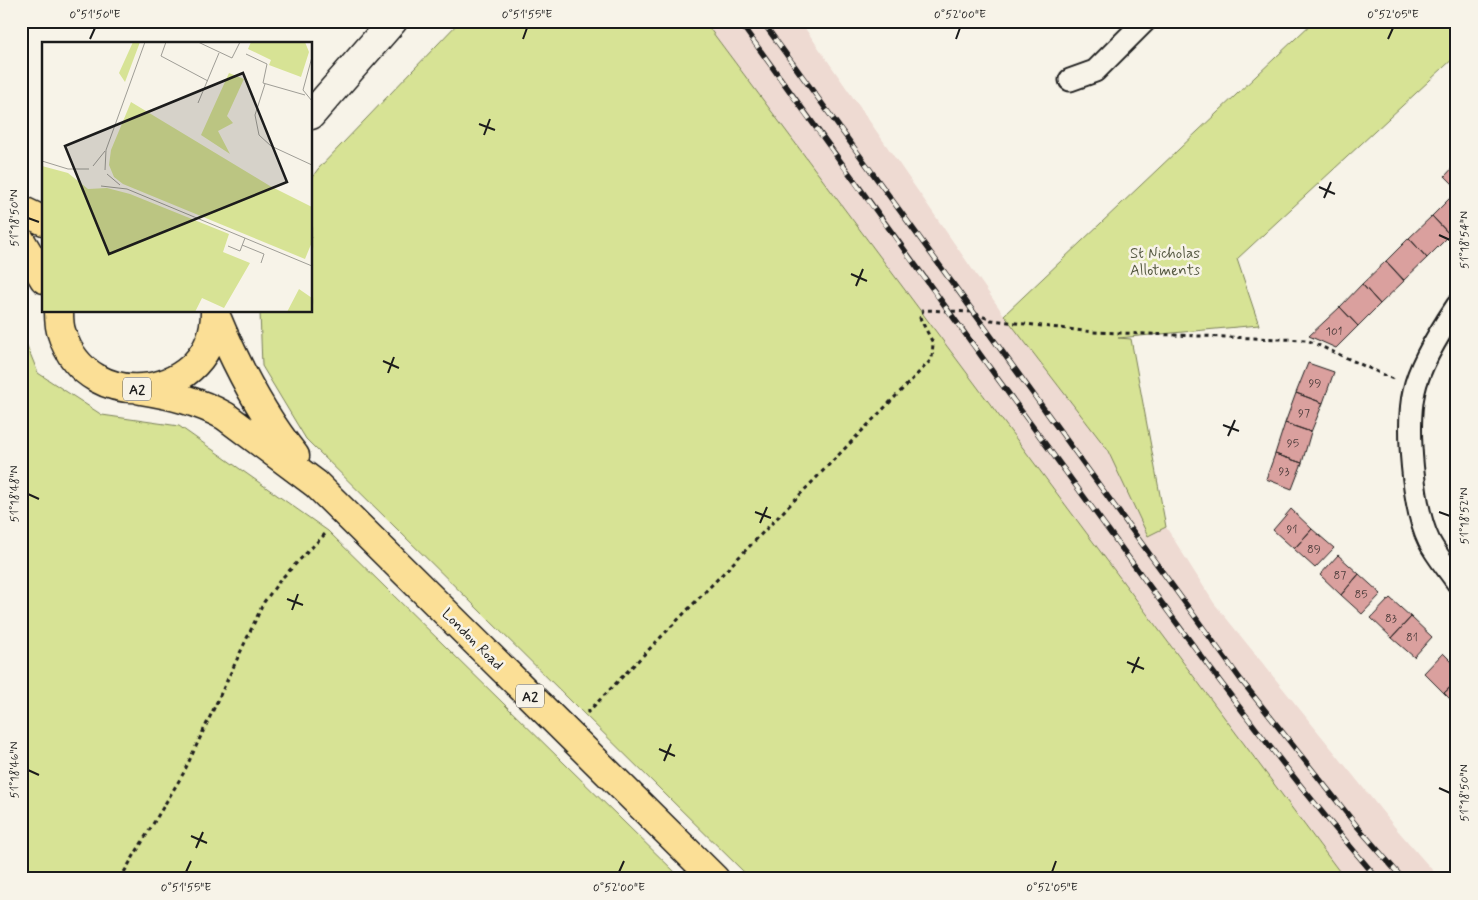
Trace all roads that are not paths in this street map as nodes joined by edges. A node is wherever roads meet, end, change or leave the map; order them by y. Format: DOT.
graph roads {
  1 [pos="393,21"];
  2 [pos="1145,21"];
  3 [pos="1070,80"];
  4 [pos="312,114"];
  5 [pos="21,210"];
  6 [pos="42,220"];
  7 [pos="21,241"];
  8 [pos="42,276"];
  9 [pos="1457,306"];
  10 [pos="58,312"];
  11 [pos="215,313"];
  12 [pos="140,390"];
  13 [pos="316,484"];
  14 [pos="1457,582"];
  15 [pos="715,879"];
  1 -- 4 [label="main road"];
  2 -- 3 [label="street"];
  5 -- 6 [label="main road"];
  7 -- 8 [label="main road"];
  9 -- 14 [label="street"];
  10 -- 12 [label="main road, London Road / A2"];
  11 -- 12 [label="main road, London Road / A2"];
  11 -- 13 [label="main road, London Road / A2"];
  12 -- 13 [label="main road, London Road / A2"];
  13 -- 15 [label="main road, London Road / A2"];
}
